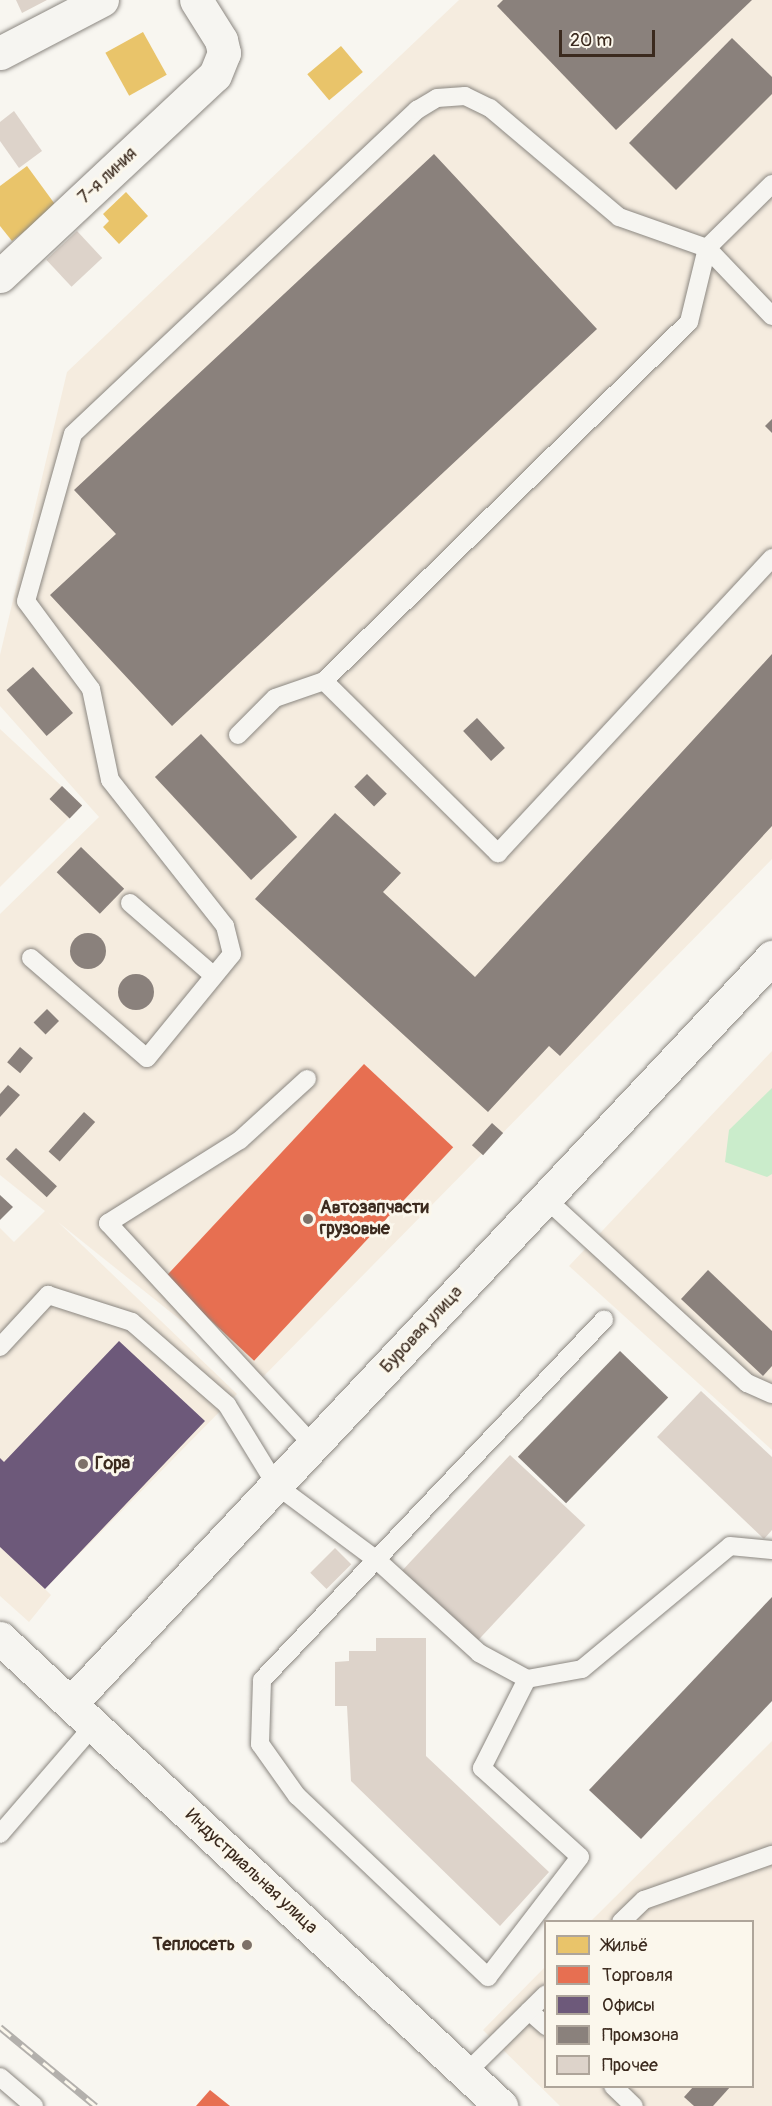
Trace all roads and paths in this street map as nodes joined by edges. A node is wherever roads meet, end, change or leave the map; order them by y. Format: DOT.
graph roads {
  1 [pos="102,0"];
  2 [pos="196,0"];
  3 [pos="0,53"];
  4 [pos="772,184"];
  5 [pos="707,248"];
  6 [pos="0,276"];
  7 [pos="772,316"];
  8 [pos="772,558"];
  9 [pos="324,681"];
  10 [pos="238,735"];
  11 [pos="130,903"];
  12 [pos="772,957"];
  13 [pos="31,958"];
  14 [pos="214,976"];
  15 [pos="308,1079"];
  16 [pos="545,1198"];
  17 [pos="604,1320"];
  18 [pos="0,1347"];
  19 [pos="772,1394"];
  20 [pos="314,1446"];
  21 [pos="276,1485"];
  22 [pos="772,1550"];
  23 [pos="378,1561"];
  24 [pos="0,1638"];
  25 [pos="527,1679"];
  26 [pos="82,1714"];
  27 [pos="0,1834"];
  28 [pos="772,1855"];
  29 [pos="623,1920"];
  30 [pos="544,1996"];
  31 [pos="529,2011"];
  32 [pos="544,2024"];
  33 [pos="465,2073"];
  34 [pos="0,2077"];
  35 [pos="615,2088"];
  36 [pos="34,2106"];
  37 [pos="501,2106"];
  38 [pos="634,2106"];
  1 -- 3 [label="street"];
  2 -- 6 [label="street, 7-я линия"];
  4 -- 5 [label="lane"];
  5 -- 7 [label="lane"];
  5 -- 9 [label="lane"];
  5 -- 14 [label="lane"];
  8 -- 9 [label="lane"];
  9 -- 10 [label="lane"];
  11 -- 14 [label="lane"];
  12 -- 16 [label="street, Буровая улица"];
  13 -- 14 [label="lane"];
  15 -- 20 [label="lane"];
  16 -- 19 [label="lane"];
  16 -- 20 [label="street, Буровая улица"];
  17 -- 23 [label="lane"];
  18 -- 21 [label="lane"];
  20 -- 21 [label="street, Буровая улица"];
  21 -- 23 [label="lane"];
  21 -- 26 [label="street, Буровая улица"];
  22 -- 25 [label="lane"];
  23 -- 25 [label="lane"];
  23 -- 25 [label="lane"];
  24 -- 26 [label="street, Индустриальная улица"];
  26 -- 27 [label="lane"];
  26 -- 33 [label="street, Индустриальная улица"];
  28 -- 29 [label="lane"];
  30 -- 31 [label="lane"];
  31 -- 32 [label="lane"];
  31 -- 33 [label="lane"];
  33 -- 37 [label="street, Индустриальная улица"];
  34 -- 36 [label="lane"];
  35 -- 38 [label="lane"];
}
